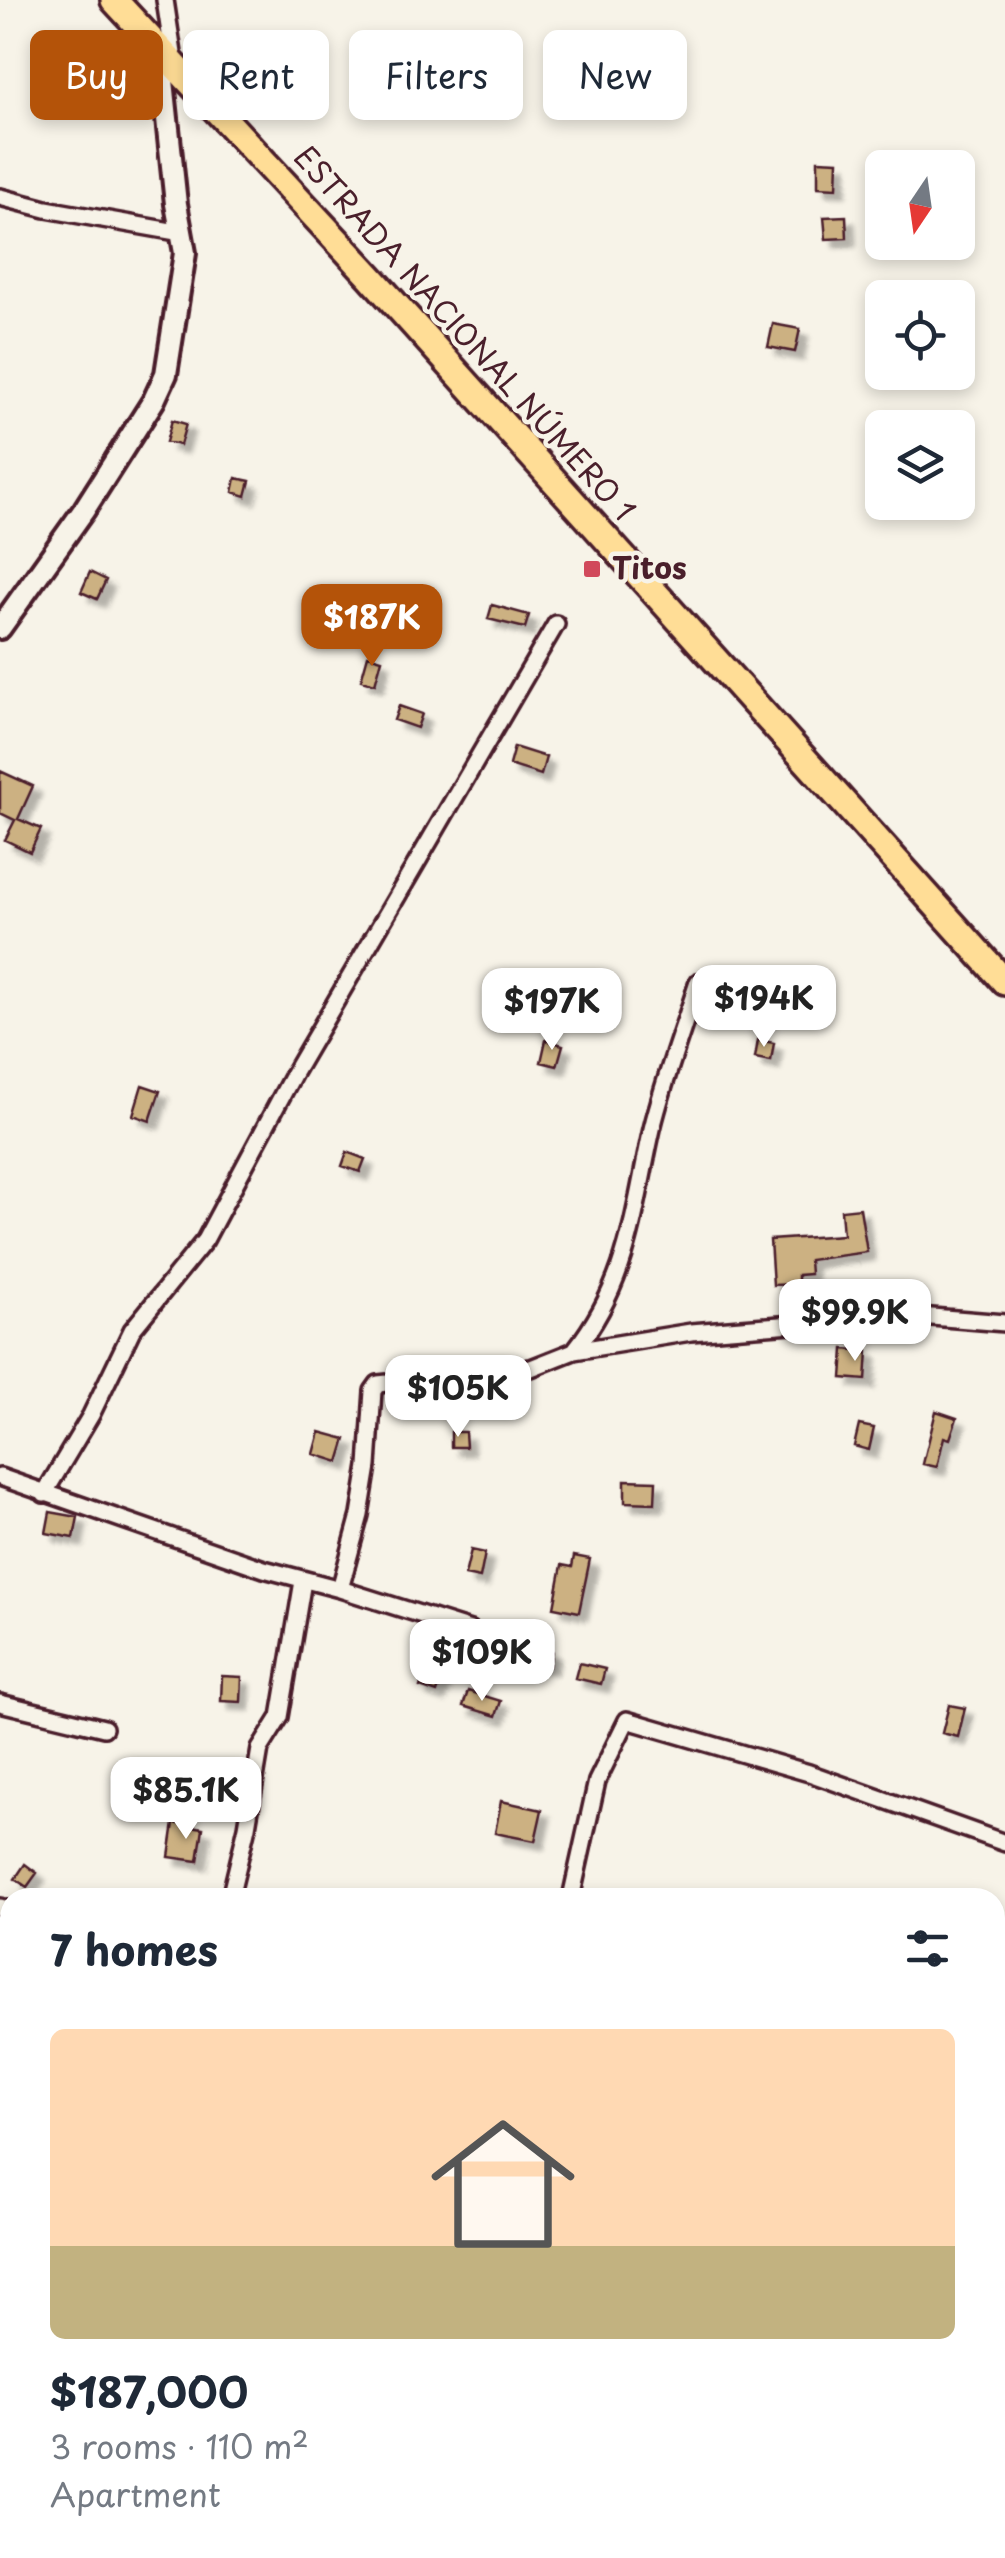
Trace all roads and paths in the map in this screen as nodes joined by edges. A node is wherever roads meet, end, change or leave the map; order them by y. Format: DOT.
graph roads {
  1 [pos="114,0"];
  2 [pos="165,0"];
  3 [pos="168,60"];
  4 [pos="0,197"];
  5 [pos="182,232"];
  6 [pos="556,624"];
  7 [pos="0,628"];
  8 [pos="698,982"];
  9 [pos="1005,982"];
  10 [pos="1005,1323"];
  11 [pos="574,1352"];
  12 [pos="0,1477"];
  13 [pos="44,1494"];
  14 [pos="303,1581"];
  15 [pos="340,1588"];
  16 [pos="470,1630"];
  17 [pos="0,1703"];
  18 [pos="104,1728"];
  19 [pos="1005,1844"];
  20 [pos="232,1888"];
  21 [pos="574,1888"];
  1 -- 3 [label="highway, ESTRADA NACIONAL NÚMERO 1"];
  2 -- 3 [label="street"];
  3 -- 5 [label="street"];
  3 -- 9 [label="highway, ESTRADA NACIONAL NÚMERO 1"];
  4 -- 5 [label="street"];
  5 -- 7 [label="street"];
  6 -- 13 [label="street"];
  8 -- 11 [label="street"];
  10 -- 11 [label="street"];
  11 -- 15 [label="street"];
  12 -- 13 [label="street"];
  13 -- 14 [label="street"];
  14 -- 15 [label="street"];
  14 -- 20 [label="street"];
  15 -- 16 [label="street"];
  17 -- 18 [label="street"];
  19 -- 21 [label="street"];
}
